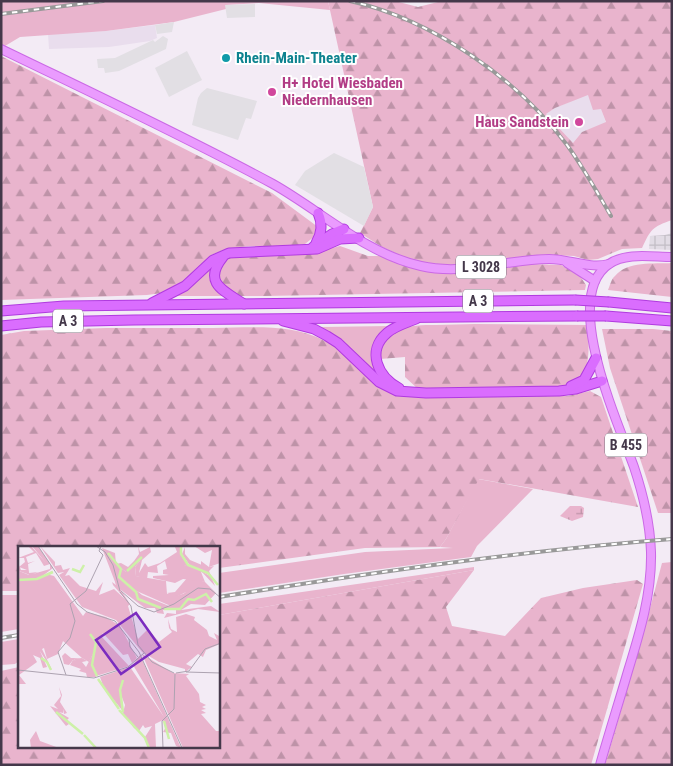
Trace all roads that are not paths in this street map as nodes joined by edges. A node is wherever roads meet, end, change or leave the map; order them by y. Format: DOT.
graph roads {
  1 [pos="1,49"];
  2 [pos="318,213"];
  3 [pos="344,229"];
  4 [pos="359,238"];
  5 [pos="331,243"];
  6 [pos="311,248"];
  7 [pos="224,255"];
  8 [pos="672,257"];
  9 [pos="560,259"];
  10 [pos="582,264"];
  11 [pos="609,264"];
  12 [pos="595,281"];
  13 [pos="244,304"];
  14 [pos="149,305"];
  15 [pos="672,308"];
  16 [pos="1,311"];
  17 [pos="420,317"];
  18 [pos="273,318"];
  19 [pos="672,321"];
  20 [pos="1,326"];
  21 [pos="596,358"];
  22 [pos="584,380"];
  23 [pos="602,381"];
  24 [pos="406,391"];
  25 [pos="559,391"];
  26 [pos="600,765"];
  1 -- 2 [label="main road, L 3028"];
  2 -- 3 [label="main road, L 3028"];
  2 -- 6 [label="highway"];
  3 -- 4 [label="main road, L 3028"];
  3 -- 5 [label="highway"];
  3 -- 6 [label="highway"];
  4 -- 5 [label="highway"];
  4 -- 9 [label="main road, L 3028"];
  5 -- 6 [label="highway"];
  6 -- 7 [label="highway"];
  7 -- 13 [label="highway"];
  7 -- 14 [label="highway"];
  8 -- 11 [label="main road"];
  9 -- 10 [label="main road, L 3028"];
  9 -- 12 [label="main road"];
  10 -- 11 [label="main road, L 3028"];
  10 -- 12 [label="main road"];
  11 -- 12 [label="main road"];
  12 -- 21 [label="main road, B 455"];
  13 -- 14 [label="highway, A 3"];
  13 -- 15 [label="highway, A 3, bridge"];
  14 -- 16 [label="highway, A 3"];
  17 -- 18 [label="highway, A 3"];
  17 -- 19 [label="highway, A 3, bridge"];
  17 -- 24 [label="highway"];
  18 -- 20 [label="highway, A 3"];
  18 -- 24 [label="highway"];
  21 -- 22 [label="highway"];
  21 -- 23 [label="main road, B 455"];
  22 -- 23 [label="highway"];
  22 -- 25 [label="highway"];
  23 -- 25 [label="highway"];
  23 -- 26 [label="main road, B 455"];
  24 -- 25 [label="highway"];
}
